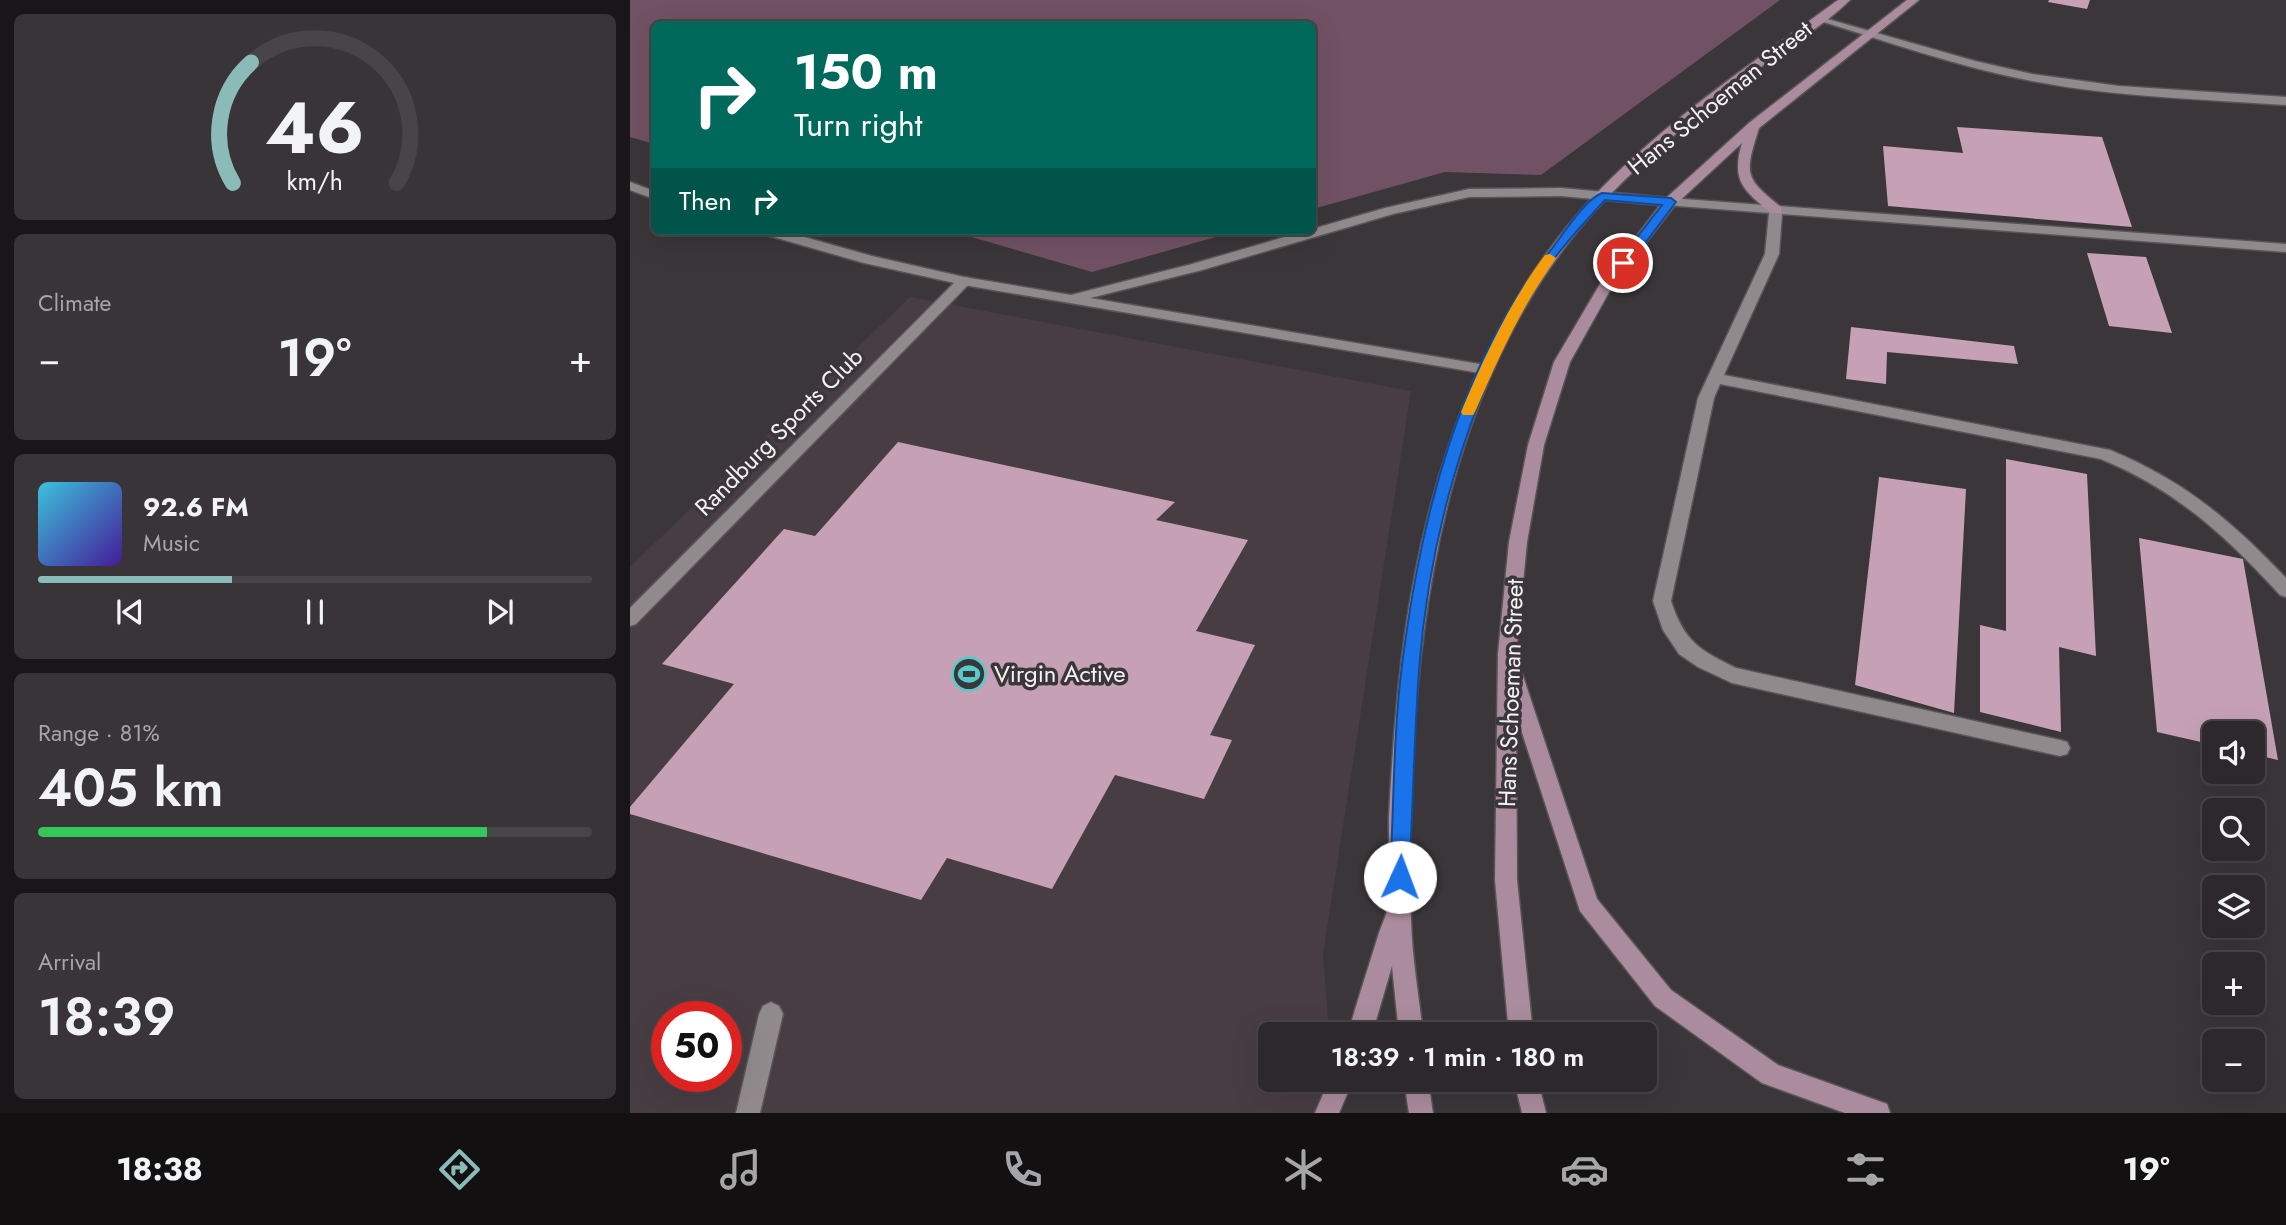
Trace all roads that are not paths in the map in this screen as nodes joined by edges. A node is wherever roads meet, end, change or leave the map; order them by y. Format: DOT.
graph roads {
  1 [pos="1844,0"];
  2 [pos="1914,0"];
  3 [pos="1821,18"];
  4 [pos="1873,34"];
  5 [pos="2286,101"];
  6 [pos="1754,126"];
  7 [pos="630,186"];
  8 [pos="651,194"];
  9 [pos="1602,196"];
  10 [pos="1671,202"];
  11 [pos="1776,210"];
  12 [pos="1316,233"];
  13 [pos="782,235"];
  14 [pos="1310,235"];
  15 [pos="2286,248"];
  16 [pos="964,281"];
  17 [pos="1068,299"];
  18 [pos="1486,369"];
  19 [pos="1715,377"];
  20 [pos="2286,590"];
  21 [pos="630,619"];
  22 [pos="1507,654"];
  23 [pos="2060,748"];
  24 [pos="1399,904"];
  25 [pos="771,1014"];
  26 [pos="1364,1022"];
  27 [pos="1410,1022"];
  28 [pos="1520,1022"];
  29 [pos="1336,1092"];
  30 [pos="1418,1092"];
  31 [pos="1529,1092"];
  32 [pos="748,1113"];
  33 [pos="1327,1113"];
  34 [pos="1421,1113"];
  35 [pos="1534,1113"];
  36 [pos="1878,1113"];
  1 -- 3 [label="main road, Hans Schoeman Street"];
  2 -- 4 [label="main road, Hans Schoeman Street"];
  3 -- 4 [label="street"];
  3 -- 9 [label="main road, Hans Schoeman Street"];
  4 -- 5 [label="street"];
  4 -- 6 [label="main road, Hans Schoeman Street"];
  6 -- 10 [label="main road, Hans Schoeman Street"];
  6 -- 11 [label="main road"];
  7 -- 8 [label="street"];
  9 -- 10 [label="street"];
  9 -- 12 [label="street"];
  9 -- 18 [label="main road, Hans Schoeman Street"];
  10 -- 11 [label="street"];
  10 -- 22 [label="main road, Hans Schoeman Street"];
  11 -- 15 [label="street"];
  11 -- 19 [label="street"];
  13 -- 16 [label="street"];
  14 -- 17 [label="street"];
  16 -- 17 [label="street"];
  16 -- 21 [label="street, Randburg Sports Club"];
  17 -- 18 [label="street"];
  18 -- 24 [label="main road, Hans Schoeman Street"];
  19 -- 20 [label="street"];
  19 -- 23 [label="street"];
  22 -- 28 [label="main road, Hans Schoeman Street"];
  22 -- 36 [label="main road"];
  24 -- 26 [label="main road"];
  24 -- 27 [label="main road, Hans Schoeman Street"];
  25 -- 32 [label="street"];
  29 -- 33 [label="main road"];
  30 -- 34 [label="main road"];
  31 -- 35 [label="main road"];
}
